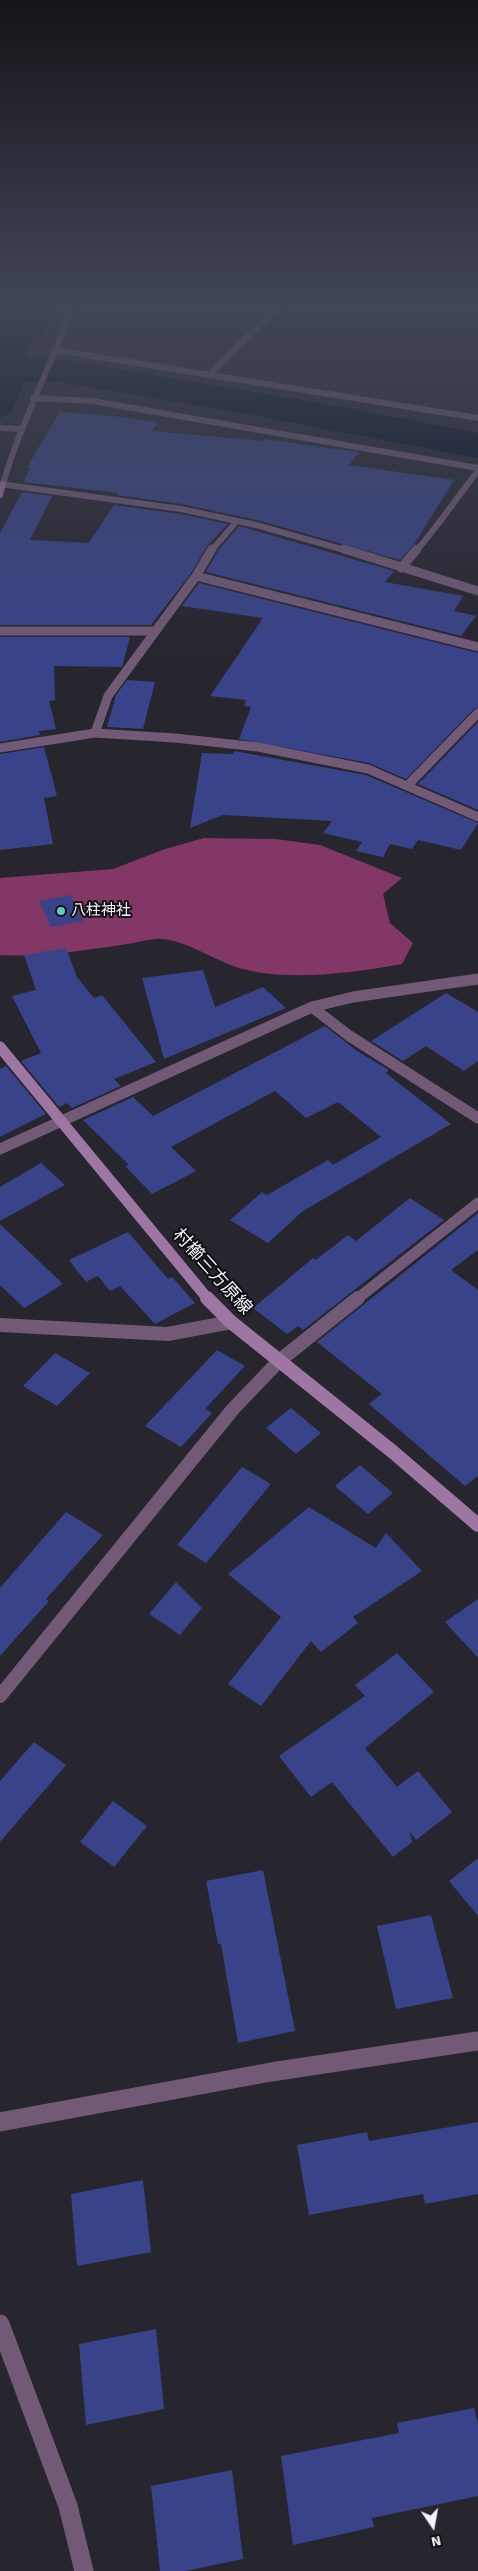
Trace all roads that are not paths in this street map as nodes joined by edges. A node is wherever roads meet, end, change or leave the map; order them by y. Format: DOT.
graph roads {
  1 [pos="24,421"];
  2 [pos="208,421"];
  3 [pos="0,428"];
  4 [pos="20,429"];
  5 [pos="478,470"];
  6 [pos="2,484"];
  7 [pos="0,495"];
  8 [pos="237,521"];
  9 [pos="401,568"];
  10 [pos="196,576"];
  11 [pos="478,591"];
  12 [pos="0,631"];
  13 [pos="154,631"];
  14 [pos="478,647"];
  15 [pos="478,713"];
  16 [pos="95,733"];
  17 [pos="0,748"];
  18 [pos="408,785"];
  19 [pos="478,817"];
  20 [pos="478,979"];
  21 [pos="312,1006"];
  22 [pos="0,1047"];
  23 [pos="478,1118"];
  24 [pos="60,1120"];
  25 [pos="0,1149"];
  26 [pos="478,1203"];
  27 [pos="231,1322"];
  28 [pos="0,1325"];
  29 [pos="279,1361"];
  30 [pos="478,1525"];
  31 [pos="0,1696"];
  32 [pos="478,2041"];
  33 [pos="0,2122"];
  34 [pos="0,2324"];
  35 [pos="84,2571"];
  1 -- 4 [label="street"];
  2 -- 5 [label="street"];
  3 -- 4 [label="street"];
  4 -- 6 [label="street"];
  5 -- 9 [label="street"];
  6 -- 7 [label="main road"];
  6 -- 8 [label="street"];
  8 -- 9 [label="street"];
  8 -- 10 [label="street"];
  9 -- 11 [label="street"];
  10 -- 13 [label="street"];
  10 -- 14 [label="street"];
  12 -- 13 [label="street"];
  13 -- 16 [label="street"];
  15 -- 18 [label="street"];
  16 -- 17 [label="street"];
  16 -- 18 [label="street"];
  18 -- 19 [label="street"];
  20 -- 21 [label="street"];
  21 -- 23 [label="street"];
  21 -- 24 [label="street"];
  22 -- 24 [label="main road, 村櫛三方原線"];
  24 -- 25 [label="street"];
  24 -- 27 [label="main road, 村櫛三方原線"];
  26 -- 29 [label="street"];
  27 -- 28 [label="street"];
  27 -- 29 [label="main road, 村櫛三方原線"];
  29 -- 30 [label="main road, 村櫛三方原線"];
  29 -- 31 [label="street"];
  32 -- 33 [label="street"];
  34 -- 35 [label="street"];
}
